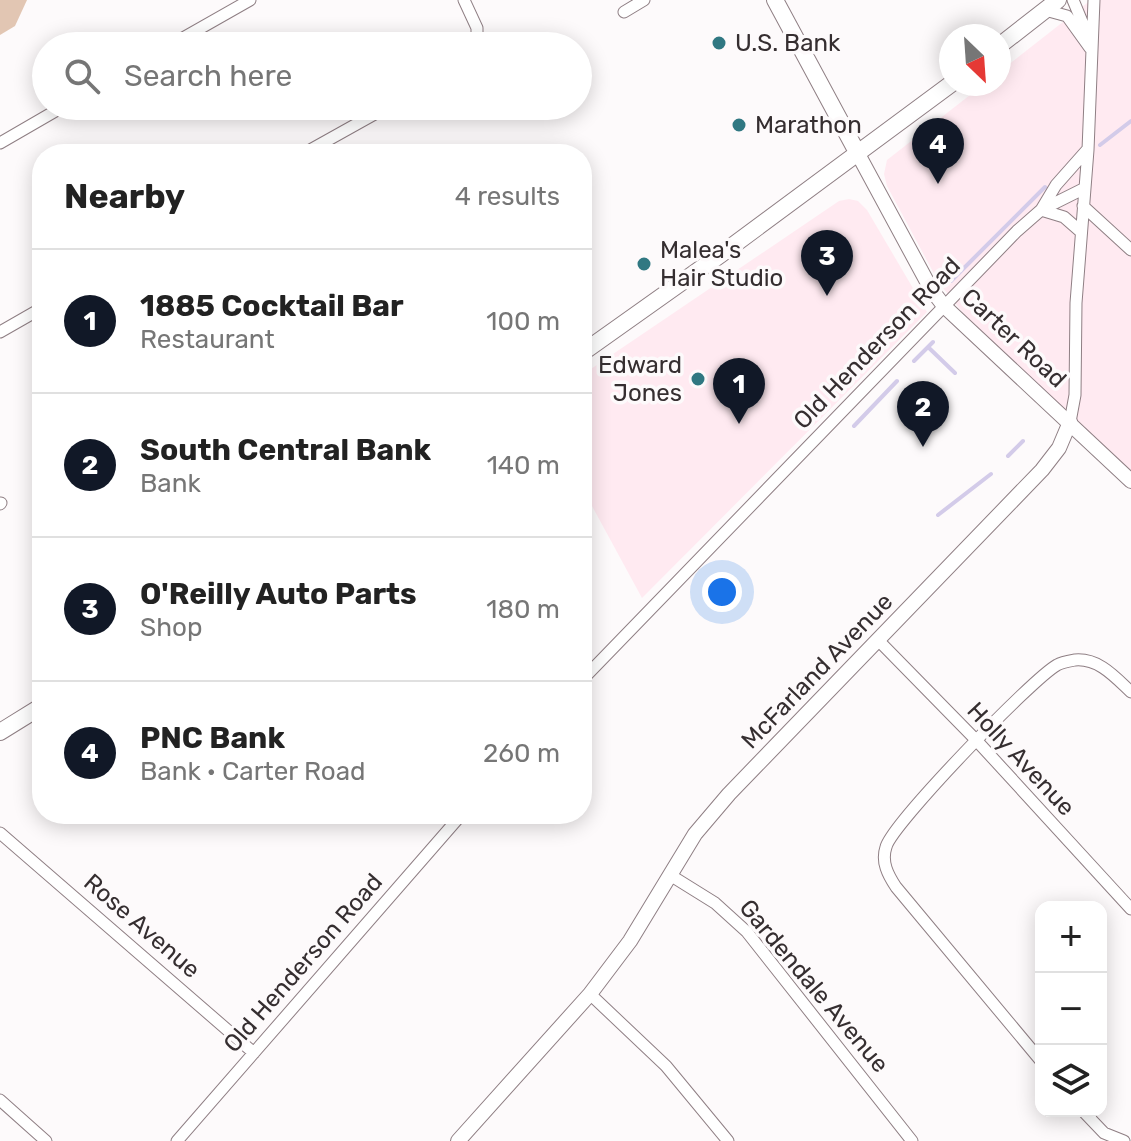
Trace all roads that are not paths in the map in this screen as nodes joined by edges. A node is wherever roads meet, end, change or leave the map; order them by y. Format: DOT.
graph roads {
  1 [pos="250,0"];
  2 [pos="464,0"];
  3 [pos="644,0"];
  4 [pos="775,0"];
  5 [pos="1073,0"];
  6 [pos="1094,0"];
  7 [pos="1052,5"];
  8 [pos="624,12"];
  9 [pos="194,32"];
  10 [pos="477,32"];
  11 [pos="1011,37"];
  12 [pos="1090,48"];
  13 [pos="939,93"];
  14 [pos="40,120"];
  15 [pos="364,120"];
  16 [pos="0,143"];
  17 [pos="321,144"];
  18 [pos="1088,150"];
  19 [pos="858,154"];
  20 [pos="1085,188"];
  21 [pos="1083,206"];
  22 [pos="1041,210"];
  23 [pos="1080,231"];
  24 [pos="1131,250"];
  25 [pos="944,306"];
  26 [pos="32,314"];
  27 [pos="0,332"];
  28 [pos="592,346"];
  29 [pos="1070,422"];
  30 [pos="1131,481"];
  31 [pos="878,640"];
  32 [pos="592,670"];
  33 [pos="1131,692"];
  34 [pos="32,712"];
  35 [pos="0,732"];
  36 [pos="977,741"];
  37 [pos="453,824"];
  38 [pos="0,833"];
  39 [pos="670,875"];
  40 [pos="1131,909"];
  41 [pos="590,994"];
  42 [pos="254,1053"];
  43 [pos="1035,1054"];
  44 [pos="0,1100"];
  45 [pos="1089,1117"];
  46 [pos="46,1141"];
  47 [pos="177,1141"];
  48 [pos="458,1141"];
  49 [pos="728,1141"];
  50 [pos="912,1141"];
  51 [pos="1124,1141"];
  1 -- 9 [label="street"];
  2 -- 10 [label="street"];
  3 -- 8 [label="street"];
  4 -- 19 [label="main road, Carter Road"];
  5 -- 12 [label="street"];
  6 -- 12 [label="street"];
  7 -- 11 [label="main road"];
  7 -- 12 [label="street"];
  12 -- 18 [label="street"];
  13 -- 19 [label="main road"];
  14 -- 16 [label="street"];
  15 -- 17 [label="street"];
  18 -- 20 [label="street"];
  18 -- 22 [label="street"];
  19 -- 25 [label="street, Carter Road"];
  19 -- 28 [label="main road"];
  20 -- 21 [label="street, McFarland Avenue"];
  20 -- 22 [label="street, Old Henderson Road"];
  21 -- 23 [label="street, McFarland Avenue"];
  21 -- 24 [label="street"];
  22 -- 23 [label="street"];
  22 -- 25 [label="street, Old Henderson Road"];
  23 -- 29 [label="street, McFarland Avenue"];
  25 -- 29 [label="street, Carter Road"];
  25 -- 32 [label="street, Old Henderson Road"];
  26 -- 27 [label="street"];
  29 -- 30 [label="street, Carter Road"];
  29 -- 31 [label="street, McFarland Avenue"];
  31 -- 36 [label="street, Holly Avenue"];
  31 -- 39 [label="street, McFarland Avenue"];
  33 -- 36 [label="street"];
  34 -- 35 [label="main road"];
  36 -- 40 [label="street, Holly Avenue"];
  36 -- 43 [label="street"];
  37 -- 42 [label="street, Old Henderson Road"];
  38 -- 42 [label="street, Rose Avenue"];
  39 -- 41 [label="street, McFarland Avenue"];
  39 -- 50 [label="street, Gardendale Avenue"];
  41 -- 48 [label="street, McFarland Avenue"];
  41 -- 49 [label="street"];
  42 -- 47 [label="street, Old Henderson Road"];
  44 -- 46 [label="street"];
  45 -- 51 [label="street"];
}
